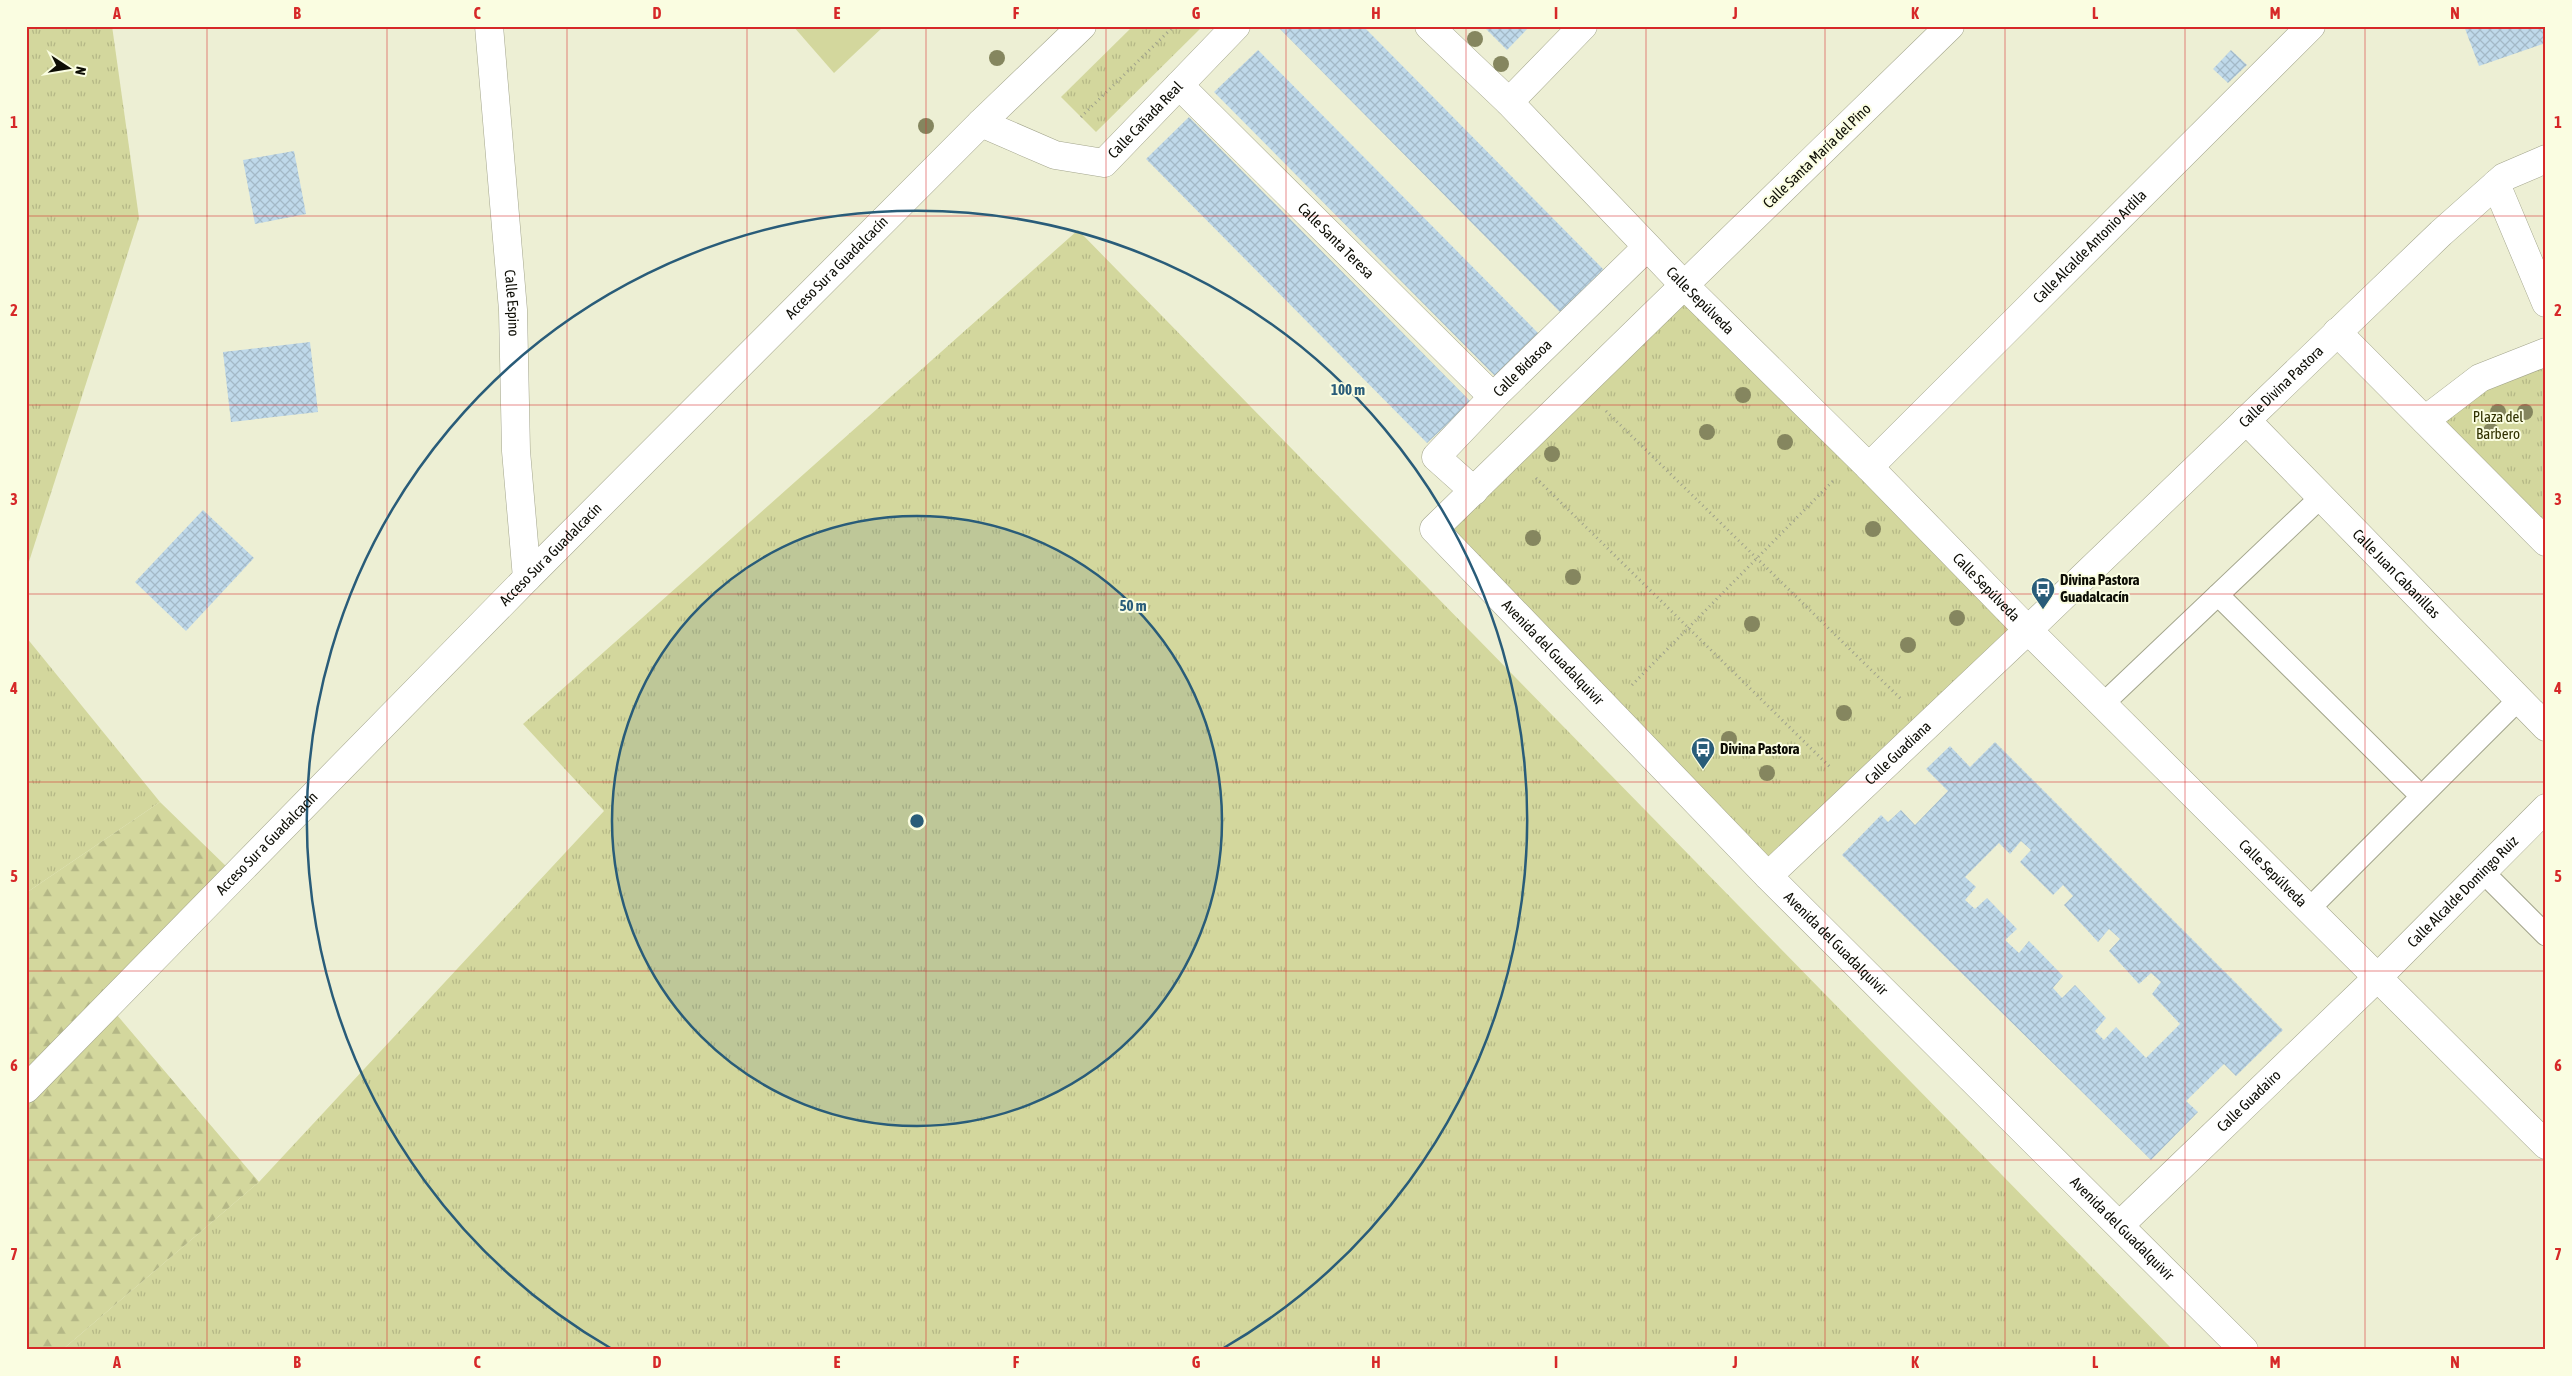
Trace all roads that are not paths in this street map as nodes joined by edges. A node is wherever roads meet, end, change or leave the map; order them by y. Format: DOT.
graph roads {
  1 [pos="489,26"];
  2 [pos="1082,26"];
  3 [pos="1236,26"];
  4 [pos="1429,26"];
  5 [pos="1583,26"];
  6 [pos="1950,26"];
  7 [pos="2312,26"];
  8 [pos="1179,85"];
  9 [pos="1509,102"];
  10 [pos="981,124"];
  11 [pos="2546,159"];
  12 [pos="2496,184"];
  13 [pos="1647,247"];
  14 [pos="1684,285"];
  15 [pos="2546,303"];
  16 [pos="2337,332"];
  17 [pos="2546,352"];
  18 [pos="1494,397"];
  19 [pos="2246,420"];
  20 [pos="2425,420"];
  21 [pos="1864,461"];
  22 [pos="1474,491"];
  23 [pos="2322,497"];
  24 [pos="2546,542"];
  25 [pos="527,578"];
  26 [pos="2218,595"];
  27 [pos="2028,630"];
  28 [pos="2519,699"];
  29 [pos="2102,704"];
  30 [pos="2546,726"];
  31 [pos="2421,796"];
  32 [pos="2546,808"];
  33 [pos="2483,872"];
  34 [pos="1768,876"];
  35 [pos="2310,908"];
  36 [pos="2546,935"];
  37 [pos="2379,976"];
  38 [pos="26,1089"];
  39 [pos="2546,1145"];
  40 [pos="2120,1226"];
  41 [pos="2244,1350"];
  1 -- 25 [label="street, Calle Espino"];
  2 -- 10 [label="street, Acceso Sur a Guadalcacín"];
  3 -- 8 [label="street, Calle Cañada Real"];
  4 -- 9 [label="street, Calle Sepúlveda"];
  5 -- 9 [label="street"];
  6 -- 14 [label="street, Calle Santa María del Pino"];
  7 -- 21 [label="street, Calle Alcalde Antonio Ardila"];
  8 -- 10 [label="street, Calle Cañada Real"];
  8 -- 18 [label="street, Calle Santa Teresa"];
  9 -- 13 [label="street, Calle Sepúlveda"];
  10 -- 25 [label="street, Acceso Sur a Guadalcacín"];
  11 -- 12 [label="street, Calle Divina Pastora"];
  12 -- 15 [label="street"];
  12 -- 16 [label="street, Calle Divina Pastora"];
  13 -- 14 [label="street, Calle Sepúlveda"];
  13 -- 18 [label="street, Calle Bidasoa"];
  14 -- 21 [label="street, Calle Sepúlveda"];
  14 -- 22 [label="street"];
  16 -- 19 [label="street, Calle Divina Pastora"];
  16 -- 20 [label="street"];
  17 -- 20 [label="street"];
  18 -- 22 [label="street, Calle Bidasoa"];
  19 -- 23 [label="street, Calle Juan Cabanillas"];
  19 -- 27 [label="street, Calle Divina Pastora"];
  20 -- 24 [label="street"];
  21 -- 27 [label="street, Calle Sepúlveda"];
  22 -- 34 [label="street, Avenida del Guadalquivir"];
  23 -- 26 [label="lane"];
  23 -- 28 [label="street, Calle Juan Cabanillas"];
  25 -- 38 [label="street, Acceso Sur a Guadalcacín"];
  26 -- 29 [label="lane"];
  26 -- 31 [label="lane"];
  27 -- 29 [label="street, Calle Sepúlveda"];
  27 -- 34 [label="street, Calle Guadiana"];
  28 -- 30 [label="street, Calle Juan Cabanillas"];
  28 -- 31 [label="lane"];
  29 -- 35 [label="street, Calle Sepúlveda"];
  31 -- 35 [label="lane"];
  32 -- 33 [label="street, Calle Alcalde Domingo Ruiz"];
  33 -- 36 [label="lane"];
  33 -- 37 [label="street, Calle Alcalde Domingo Ruiz"];
  34 -- 40 [label="street, Avenida del Guadalquivir"];
  35 -- 37 [label="street, Calle Sepúlveda"];
  37 -- 39 [label="street, Calle Sepúlveda"];
  37 -- 40 [label="street, Calle Guadairo"];
  40 -- 41 [label="street, Avenida del Guadalquivir"];
}
